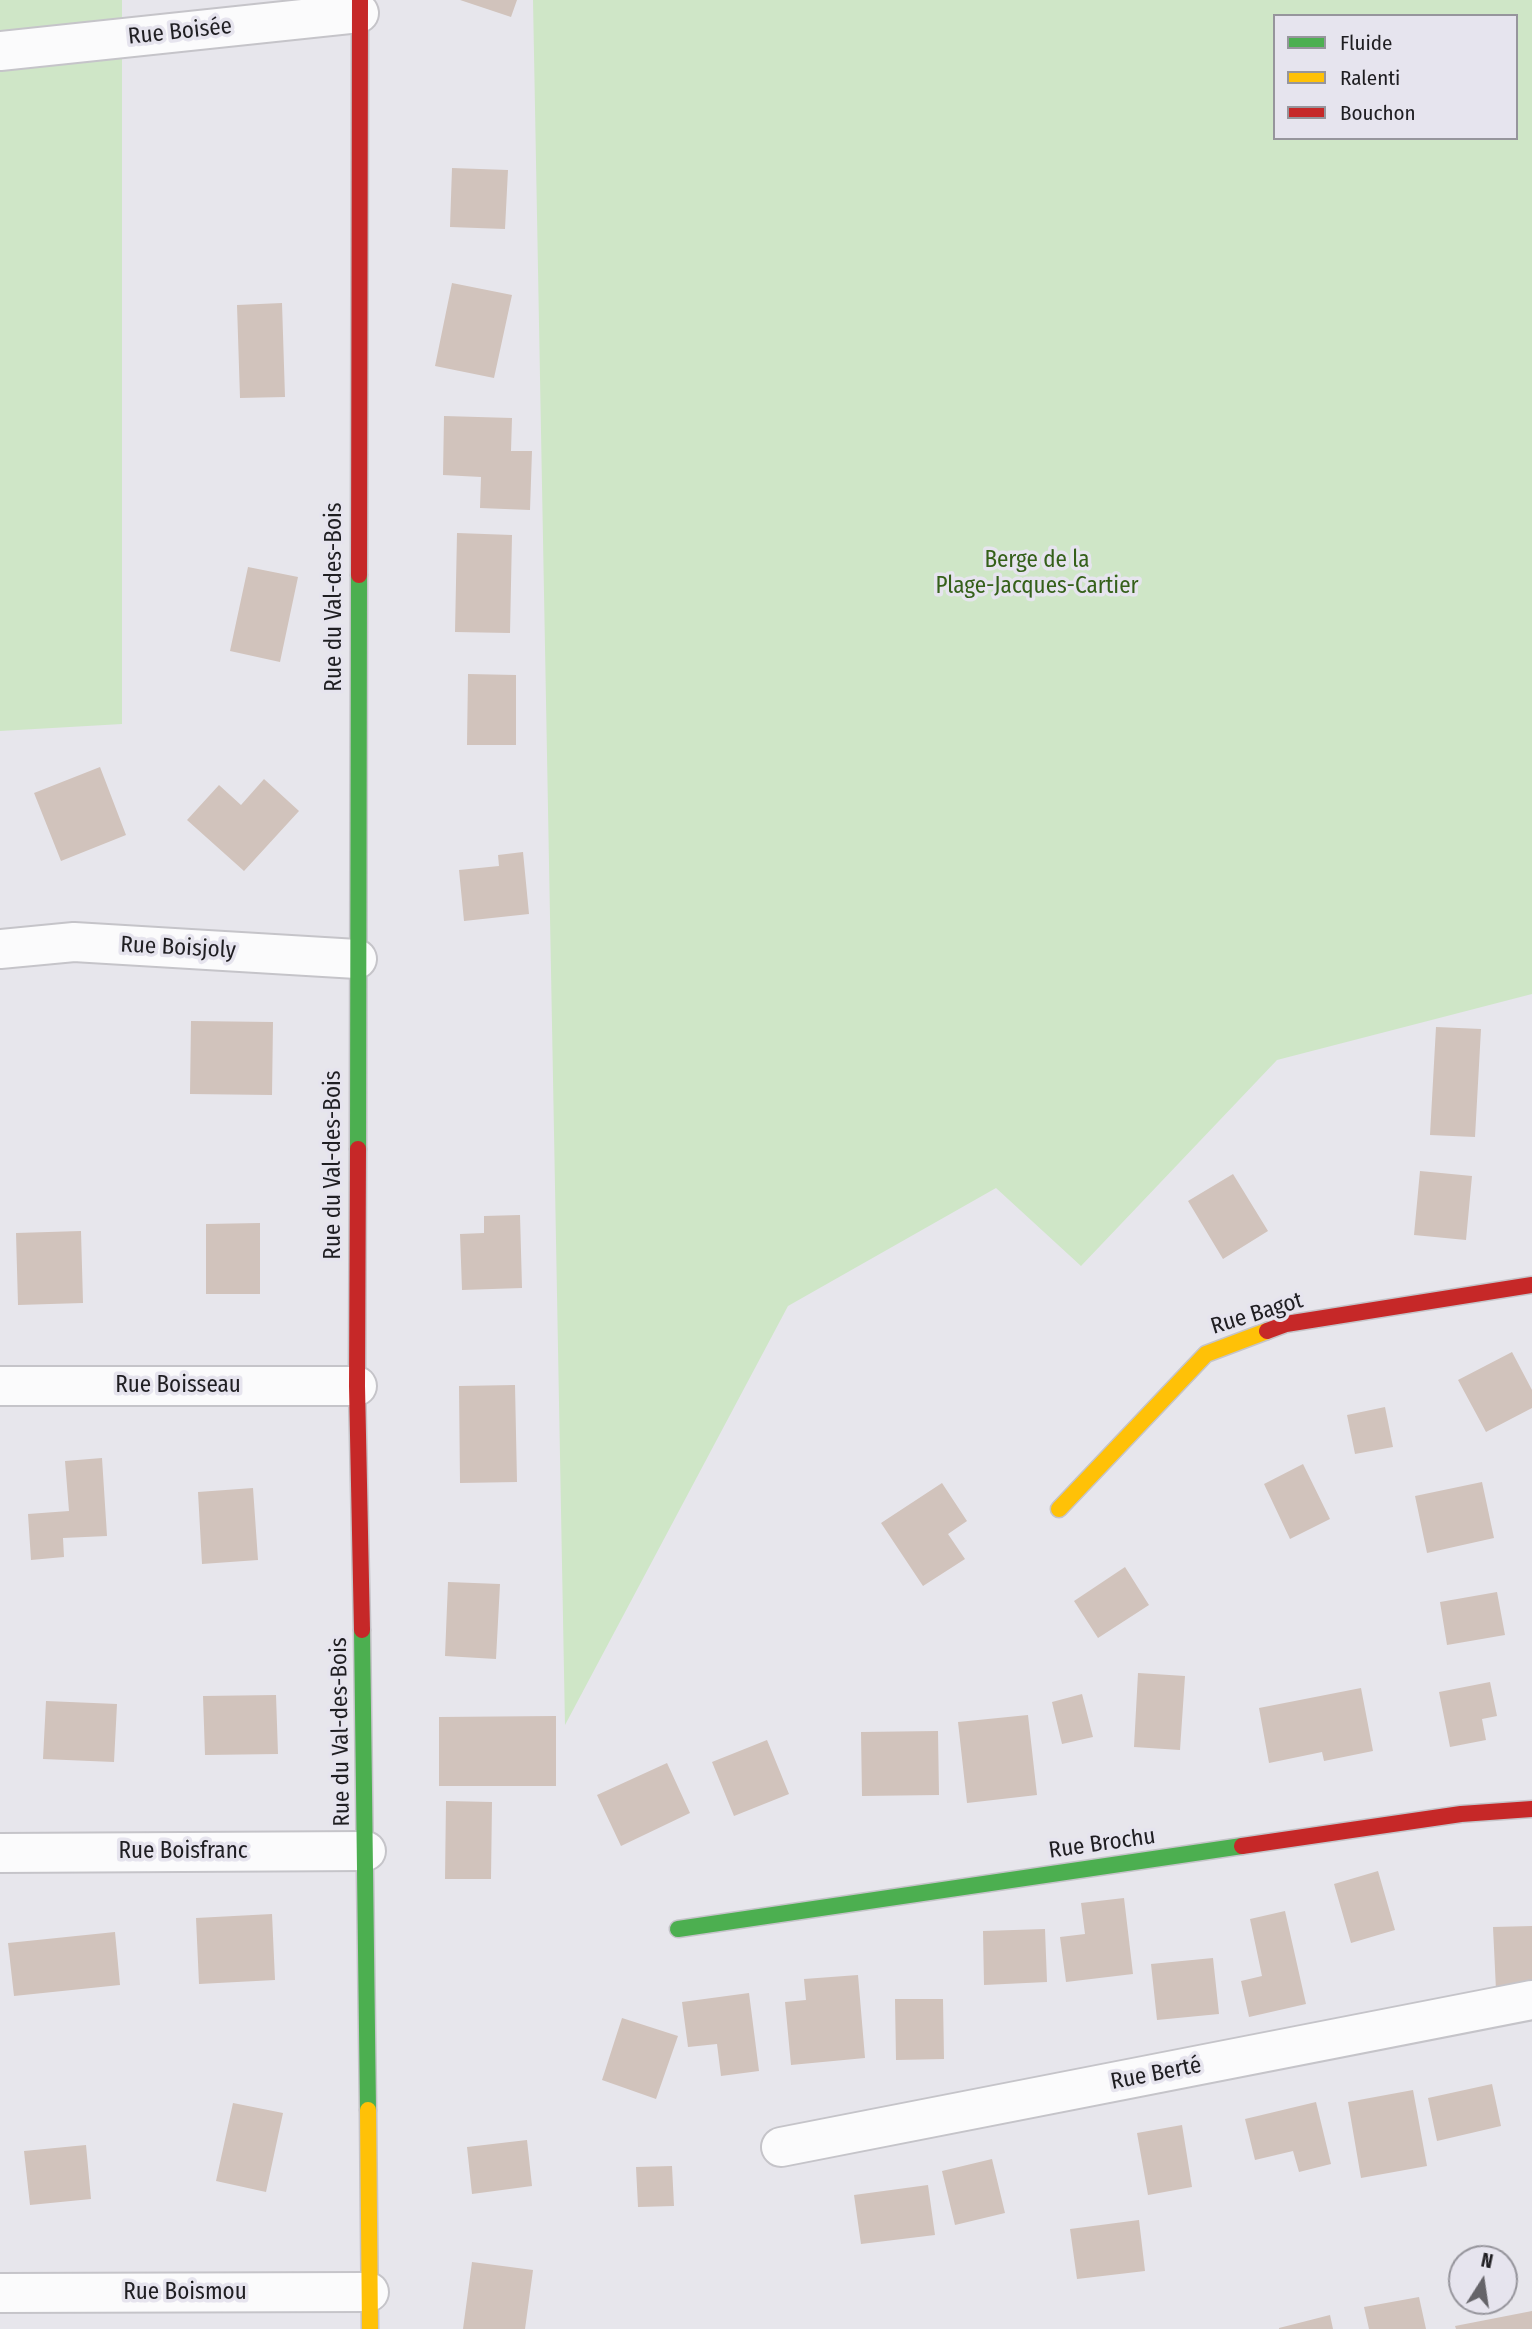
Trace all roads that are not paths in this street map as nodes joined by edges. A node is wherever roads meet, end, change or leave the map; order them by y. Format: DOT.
graph roads {
  1 [pos="360,7"];
  2 [pos="0,51"];
  3 [pos="0,949"];
  4 [pos="357,959"];
  5 [pos="1532,1285"];
  6 [pos="0,1385"];
  7 [pos="357,1386"];
  8 [pos="1059,1509"];
  9 [pos="1532,1810"];
  10 [pos="366,1851"];
  11 [pos="0,1853"];
  12 [pos="678,1929"];
  13 [pos="1532,2000"];
  14 [pos="781,2147"];
  15 [pos="369,2292"];
  16 [pos="0,2293"];
  17 [pos="370,2329"];
  1 -- 2 [label="street, Rue Boisée"];
  1 -- 4 [label="street, Rue du Val-des-Bois"];
  3 -- 4 [label="street, Rue Boisjoly"];
  4 -- 7 [label="street, Rue du Val-des-Bois"];
  5 -- 8 [label="street, Rue Bagot"];
  6 -- 7 [label="street, Rue Boisseau"];
  7 -- 10 [label="street, Rue du Val-des-Bois"];
  9 -- 12 [label="street, Rue Brochu"];
  10 -- 11 [label="street, Rue Boisfranc"];
  10 -- 15 [label="street, Rue du Val-des-Bois"];
  13 -- 14 [label="street, Rue Berté"];
  15 -- 16 [label="street, Rue Boismou"];
  15 -- 17 [label="street, Rue du Val-des-Bois"];
}
